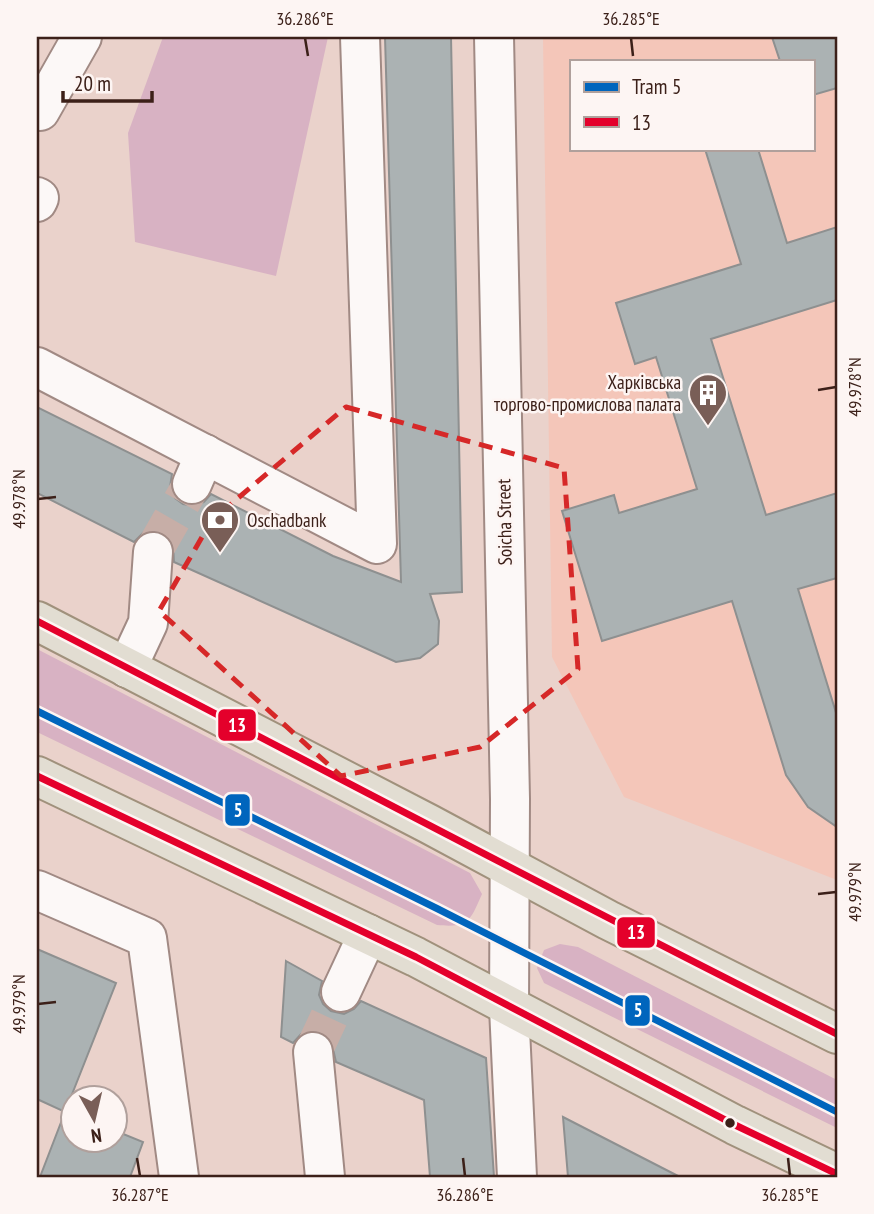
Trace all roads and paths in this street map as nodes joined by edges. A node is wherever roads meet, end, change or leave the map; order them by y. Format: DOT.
graph roads {
  1 [pos="82,37"];
  2 [pos="360,37"];
  3 [pos="494,37"];
  4 [pos="40,111"];
  5 [pos="37,367"];
  6 [pos="153,552"];
  7 [pos="37,621"];
  8 [pos="127,667"];
  9 [pos="37,776"];
  10 [pos="511,867"];
  11 [pos="37,890"];
  12 [pos="368,934"];
  13 [pos="341,992"];
  14 [pos="509,1007"];
  15 [pos="837,1034"];
  16 [pos="313,1052"];
  17 [pos="792,1167"];
  18 [pos="837,1174"];
  19 [pos="179,1177"];
  20 [pos="325,1177"];
  21 [pos="517,1177"];
  1 -- 4 [label="street"];
  2 -- 5 [label="street"];
  3 -- 10 [label="street, Soicha Street"];
  6 -- 8 [label="street"];
  7 -- 8 [label="main road"];
  8 -- 10 [label="main road"];
  9 -- 12 [label="main road"];
  10 -- 14 [label="street, Soicha Street"];
  10 -- 15 [label="main road"];
  11 -- 19 [label="street"];
  12 -- 13 [label="street"];
  12 -- 14 [label="main road"];
  14 -- 17 [label="main road"];
  14 -- 21 [label="street, Soicha Street"];
  16 -- 20 [label="street"];
  17 -- 18 [label="main road"];
}
